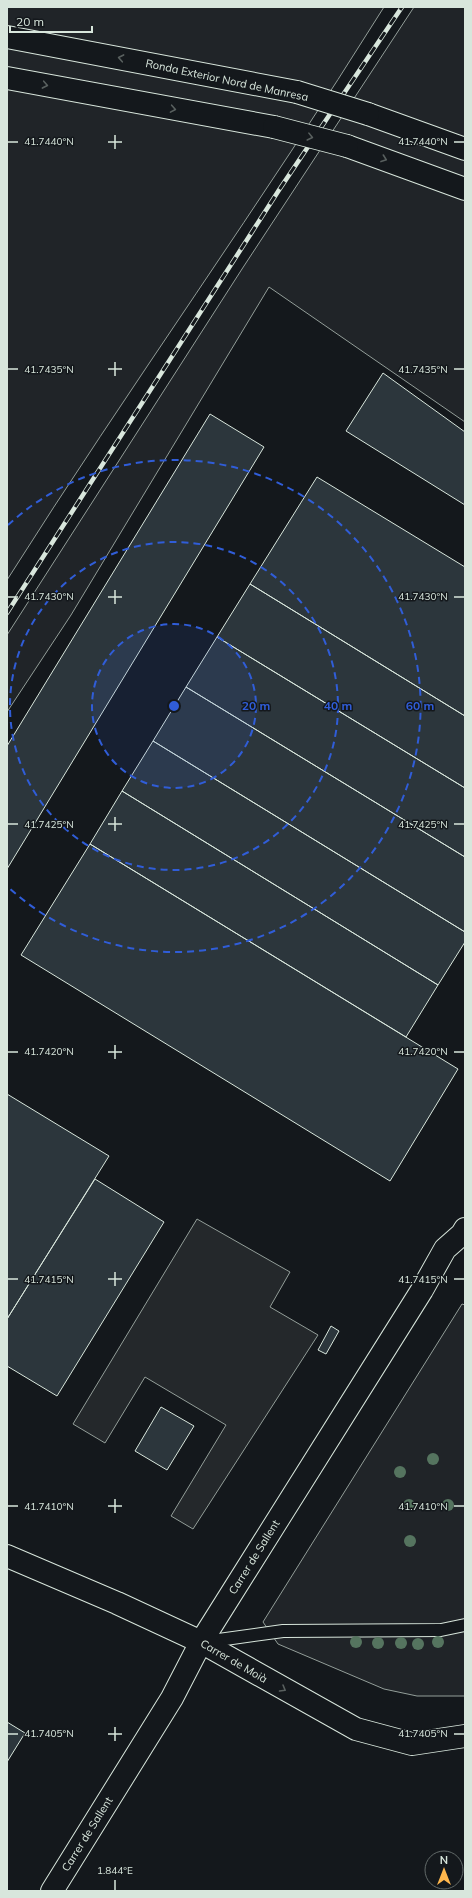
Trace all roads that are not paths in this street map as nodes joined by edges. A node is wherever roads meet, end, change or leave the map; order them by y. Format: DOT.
graph roads {
  1 [pos="7,36"];
  2 [pos="7,78"];
  3 [pos="465,149"];
  4 [pos="465,189"];
  5 [pos="464,1234"];
  6 [pos="7,1556"];
  7 [pos="465,1625"];
  8 [pos="201,1642"];
  9 [pos="465,1736"];
  10 [pos="52,1891"];
  3 -- 1 [label="main road, Ronda Exterior Nord de Manresa, one-way, bridge"];
  2 -- 4 [label="main road, one-way, bridge"];
  5 -- 8 [label="main road, Carrer de Sallent"];
  6 -- 8 [label="main road, Carrer de Moià"];
  7 -- 8 [label="lane"];
  8 -- 9 [label="main road, Carrer de Moià, one-way"];
  8 -- 10 [label="main road, Carrer de Sallent"];
}
